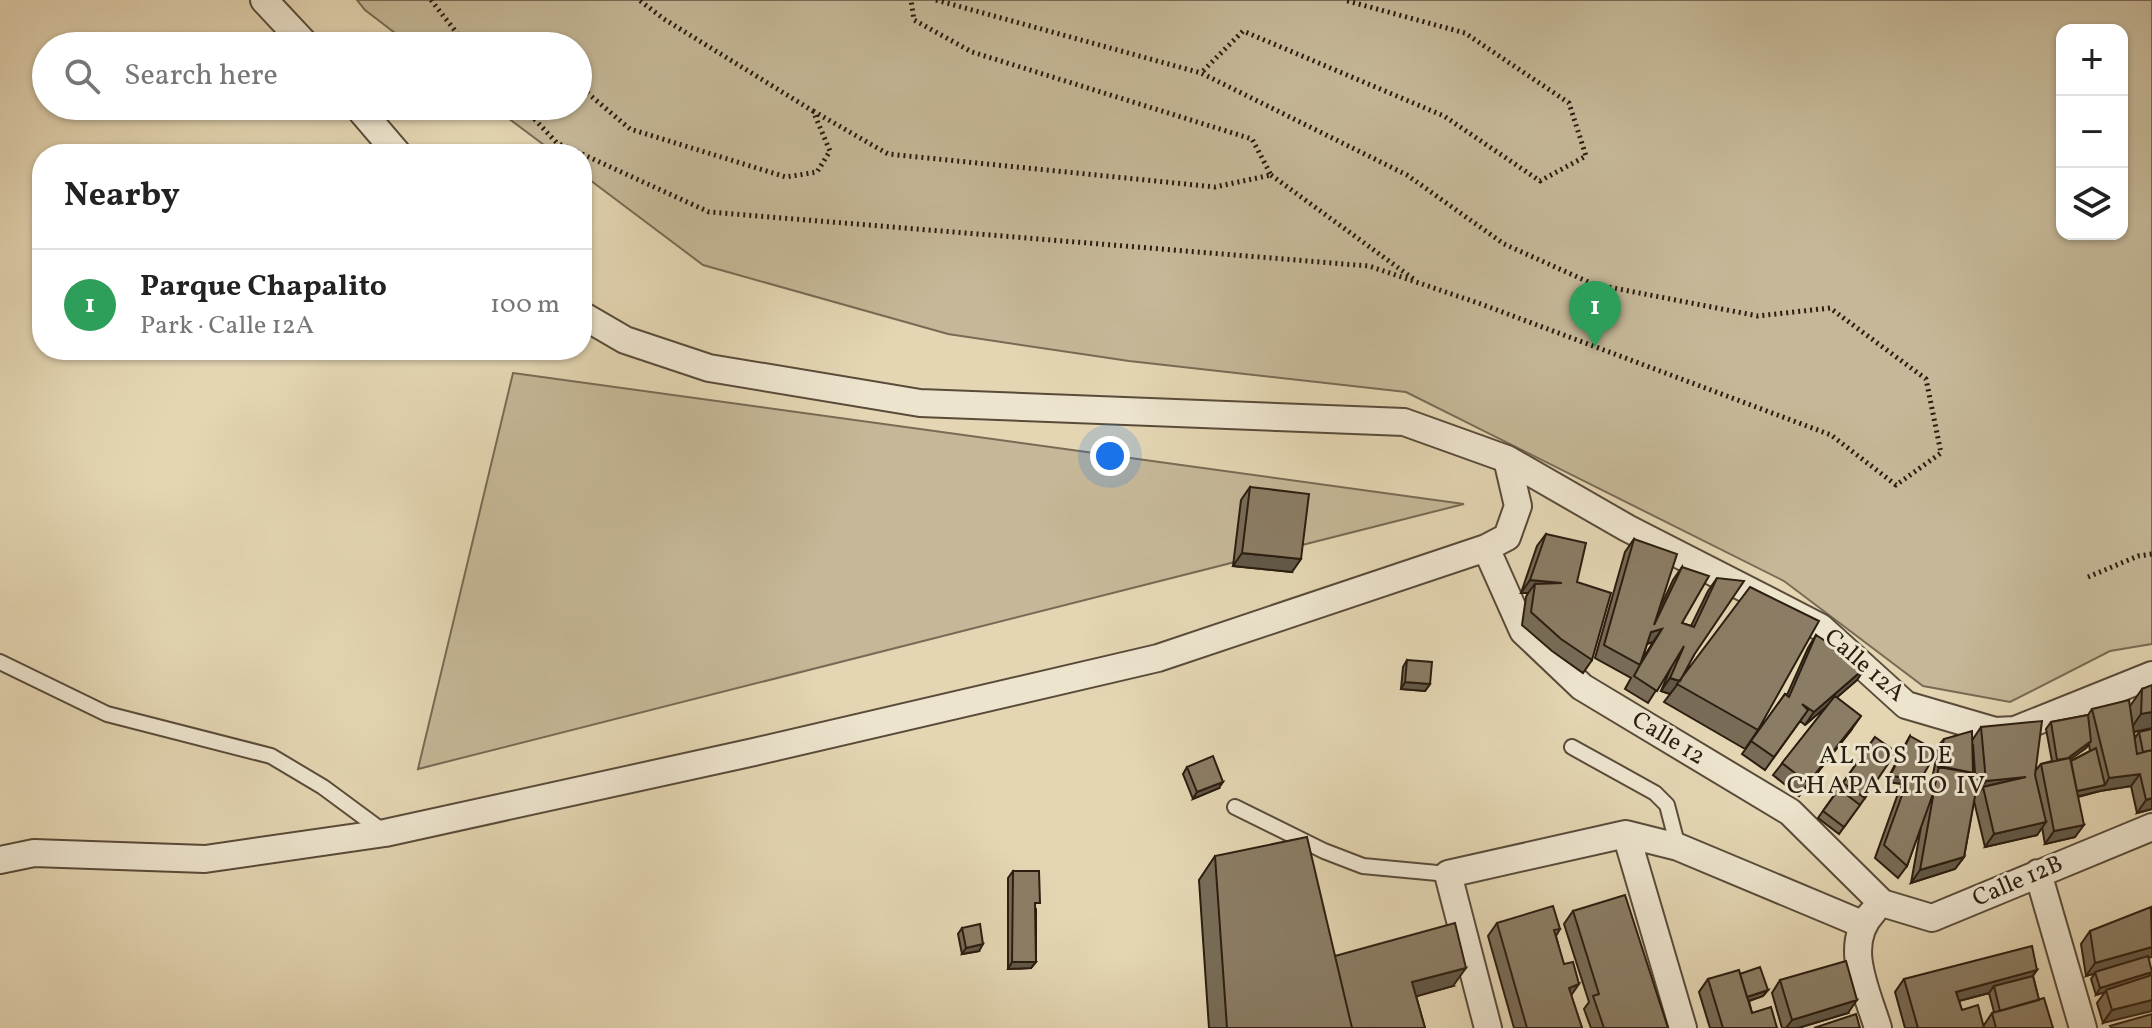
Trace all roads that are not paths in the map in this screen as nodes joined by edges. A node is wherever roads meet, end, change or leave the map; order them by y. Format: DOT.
graph roads {
  1 [pos="264,0"];
  2 [pos="294,32"];
  3 [pos="369,120"];
  4 [pos="389,144"];
  5 [pos="592,321"];
  6 [pos="1507,459"];
  7 [pos="1486,548"];
  8 [pos="0,662"];
  9 [pos="2152,675"];
  10 [pos="1572,747"];
  11 [pos="1235,807"];
  12 [pos="2152,827"];
  13 [pos="385,833"];
  14 [pos="1626,834"];
  15 [pos="1678,847"];
  16 [pos="0,860"];
  17 [pos="2038,873"];
  18 [pos="1448,874"];
  19 [pos="1882,903"];
  20 [pos="1862,924"];
  21 [pos="1488,1028"];
  22 [pos="1683,1028"];
  23 [pos="1878,1028"];
  24 [pos="2083,1028"];
  1 -- 2 [label="street"];
  3 -- 4 [label="street"];
  5 -- 6 [label="street, Calle 12A"];
  6 -- 7 [label="street"];
  6 -- 9 [label="street, Calle 12A"];
  7 -- 13 [label="street"];
  7 -- 19 [label="street, Calle 12"];
  8 -- 13 [label="lane"];
  10 -- 15 [label="lane"];
  11 -- 18 [label="lane"];
  12 -- 17 [label="street, Calle 12B"];
  13 -- 16 [label="street"];
  14 -- 15 [label="street"];
  14 -- 18 [label="street"];
  14 -- 22 [label="street"];
  15 -- 20 [label="street"];
  17 -- 19 [label="street, Calle 12B"];
  17 -- 24 [label="street"];
  18 -- 21 [label="street"];
  19 -- 20 [label="street"];
  20 -- 23 [label="street"];
}
